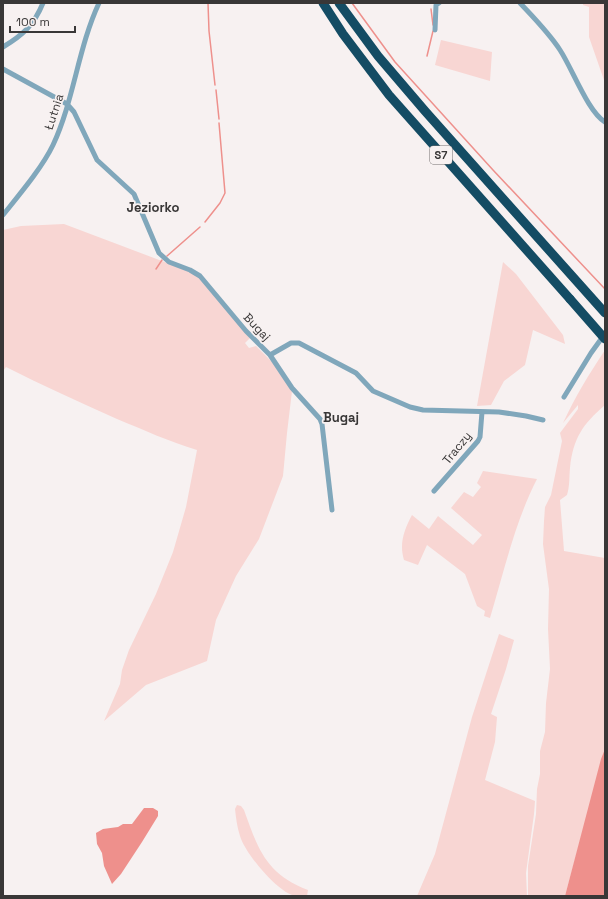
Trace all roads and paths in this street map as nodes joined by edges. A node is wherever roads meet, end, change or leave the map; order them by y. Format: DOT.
graph roads {
  1 [pos="43,3"];
  2 [pos="99,3"];
  3 [pos="323,3"];
  4 [pos="339,3"];
  5 [pos="439,3"];
  6 [pos="520,3"];
  7 [pos="435,30"];
  8 [pos="3,47"];
  9 [pos="3,69"];
  10 [pos="67,104"];
  11 [pos="605,122"];
  12 [pos="3,215"];
  13 [pos="605,313"];
  14 [pos="605,334"];
  15 [pos="605,339"];
  16 [pos="270,355"];
  17 [pos="564,397"];
  18 [pos="482,412"];
  19 [pos="543,420"];
  20 [pos="434,491"];
  21 [pos="332,510"];
  1 -- 8 [label="street"];
  2 -- 10 [label="street, Łutnia"];
  3 -- 15 [label="highway, S7, bridge"];
  4 -- 13 [label="highway, S7"];
  5 -- 7 [label="street"];
  6 -- 11 [label="street"];
  9 -- 10 [label="street"];
  10 -- 12 [label="street, Łutnia"];
  10 -- 16 [label="street, Bugaj"];
  14 -- 17 [label="street"];
  16 -- 18 [label="street, Bugaj"];
  16 -- 21 [label="street"];
  18 -- 19 [label="street, Bugaj"];
  18 -- 20 [label="street, Traczy"];
}
